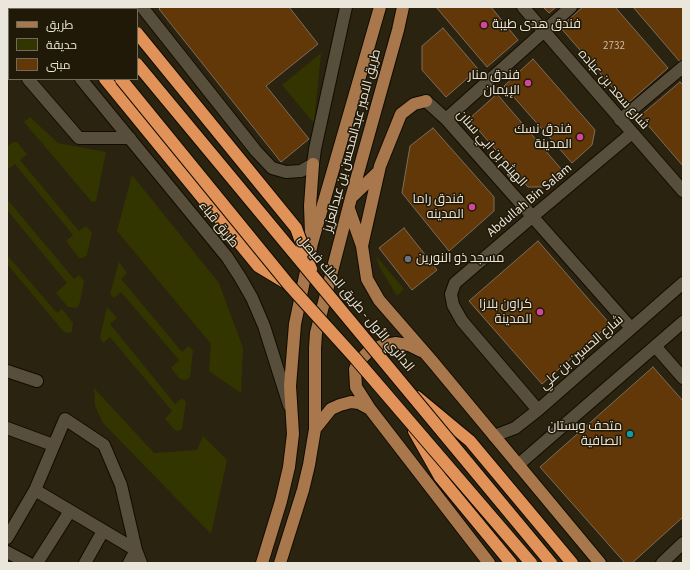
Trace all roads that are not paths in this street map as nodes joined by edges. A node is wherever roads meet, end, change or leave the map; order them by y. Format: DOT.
graph roads {
  1 [pos="142,7"];
  2 [pos="346,7"];
  3 [pos="380,7"];
  4 [pos="403,7"];
  5 [pos="523,7"];
  6 [pos="571,7"];
  7 [pos="544,31"];
  8 [pos="138,34"];
  9 [pos="138,65"];
  10 [pos="683,66"];
  11 [pos="29,80"];
  12 [pos="83,80"];
  13 [pos="106,80"];
  14 [pos="122,80"];
  15 [pos="426,101"];
  16 [pos="446,119"];
  17 [pos="620,120"];
  18 [pos="632,133"];
  19 [pos="130,138"];
  20 [pos="313,164"];
  21 [pos="379,171"];
  22 [pos="683,191"];
  23 [pos="350,203"];
  24 [pos="532,217"];
  25 [pos="312,243"];
  26 [pos="362,246"];
  27 [pos="315,277"];
  28 [pos="683,283"];
  29 [pos="289,285"];
  30 [pos="683,322"];
  31 [pos="631,328"];
  32 [pos="655,346"];
  33 [pos="432,361"];
  34 [pos="7,371"];
  35 [pos="683,378"];
  36 [pos="36,381"];
  37 [pos="406,388"];
  38 [pos="370,409"];
  39 [pos="538,410"];
  40 [pos="291,412"];
  41 [pos="407,419"];
  42 [pos="7,428"];
  43 [pos="315,429"];
  44 [pos="494,436"];
  45 [pos="53,445"];
  46 [pos="518,466"];
  47 [pos="36,490"];
  48 [pos="70,511"];
  49 [pos="103,531"];
  50 [pos="7,538"];
  51 [pos="683,544"];
  52 [pos="136,550"];
  53 [pos="7,552"];
  54 [pos="28,563"];
  55 [pos="37,563"];
  56 [pos="85,563"];
  57 [pos="129,563"];
  58 [pos="141,563"];
  59 [pos="262,563"];
  60 [pos="280,563"];
  61 [pos="490,563"];
  62 [pos="511,563"];
  63 [pos="531,563"];
  64 [pos="551,563"];
  65 [pos="572,563"];
  66 [pos="600,563"];
  67 [pos="662,563"];
  1 -- 20 [label="street"];
  2 -- 20 [label="street"];
  3 -- 25 [label="main road, طريق الامير عبدالمحسن بن عبدالعزيز"];
  4 -- 23 [label="main road, طريق الامير عبدالمحسن بن عبدالعزيز"];
  5 -- 7 [label="street, شارع سعد بن عباده"];
  6 -- 7 [label="street"];
  7 -- 16 [label="street"];
  7 -- 17 [label="street, شارع سعد بن عباده"];
  8 -- 27 [label="highway, bridge"];
  9 -- 27 [label="highway, الدائري الأول - طريق الملك فيصل, bridge"];
  10 -- 17 [label="street"];
  11 -- 19 [label="street"];
  12 -- 19 [label="street, طريق قباء"];
  13 -- 29 [label="highway"];
  14 -- 29 [label="highway, bridge"];
  15 -- 16 [label="street, الهيثم بن ابي سنان"];
  15 -- 21 [label="main road"];
  16 -- 24 [label="street, الهيثم بن ابي سنان"];
  17 -- 18 [label="street, شارع سعد بن عباده"];
  18 -- 22 [label="street, شارع سعد بن عباده"];
  18 -- 24 [label="street, Abdullah Bin Salam"];
  19 -- 40 [label="street, طريق قباء"];
  20 -- 25 [label="main road"];
  21 -- 23 [label="main road"];
  21 -- 26 [label="main road"];
  23 -- 26 [label="main road"];
  23 -- 43 [label="main road, طريق الامير عبدالمحسن بن عبدالعزيز"];
  24 -- 31 [label="street, الهيثم بن ابي سنان"];
  24 -- 39 [label="street, Abdullah Bin Salam"];
  25 -- 40 [label="main road, طريق الامير عبدالمحسن بن عبدالعزيز"];
  26 -- 33 [label="main road"];
  27 -- 37 [label="highway, الدائري الأول - طريق الملك فيصل, bridge"];
  28 -- 31 [label="street, شارع الحسين بن علي"];
  29 -- 41 [label="highway, bridge"];
  30 -- 32 [label="street"];
  31 -- 39 [label="street, شارع الحسين بن علي"];
  32 -- 35 [label="street"];
  32 -- 46 [label="street"];
  33 -- 38 [label="main road"];
  33 -- 44 [label="main road"];
  34 -- 36 [label="street"];
  37 -- 64 [label="highway, الدائري الأول - طريق الملك فيصل, bridge"];
  37 -- 65 [label="highway, bridge"];
  38 -- 43 [label="main road"];
  38 -- 61 [label="main road"];
  39 -- 44 [label="street, شارع الحسين بن علي"];
  40 -- 59 [label="main road, طريق الامير عبدالمحسن بن عبدالعزيز"];
  41 -- 62 [label="highway, bridge"];
  41 -- 63 [label="highway, bridge"];
  42 -- 45 [label="street"];
  43 -- 60 [label="main road, طريق الامير عبدالمحسن بن عبدالعزيز"];
  44 -- 46 [label="main road"];
  45 -- 47 [label="street"];
  45 -- 52 [label="street"];
  46 -- 66 [label="main road"];
  47 -- 48 [label="street"];
  47 -- 50 [label="street"];
  48 -- 49 [label="street"];
  48 -- 55 [label="street"];
  49 -- 52 [label="street"];
  49 -- 56 [label="street"];
  51 -- 67 [label="street"];
  52 -- 57 [label="street"];
  52 -- 58 [label="street"];
  53 -- 54 [label="street"];
}
